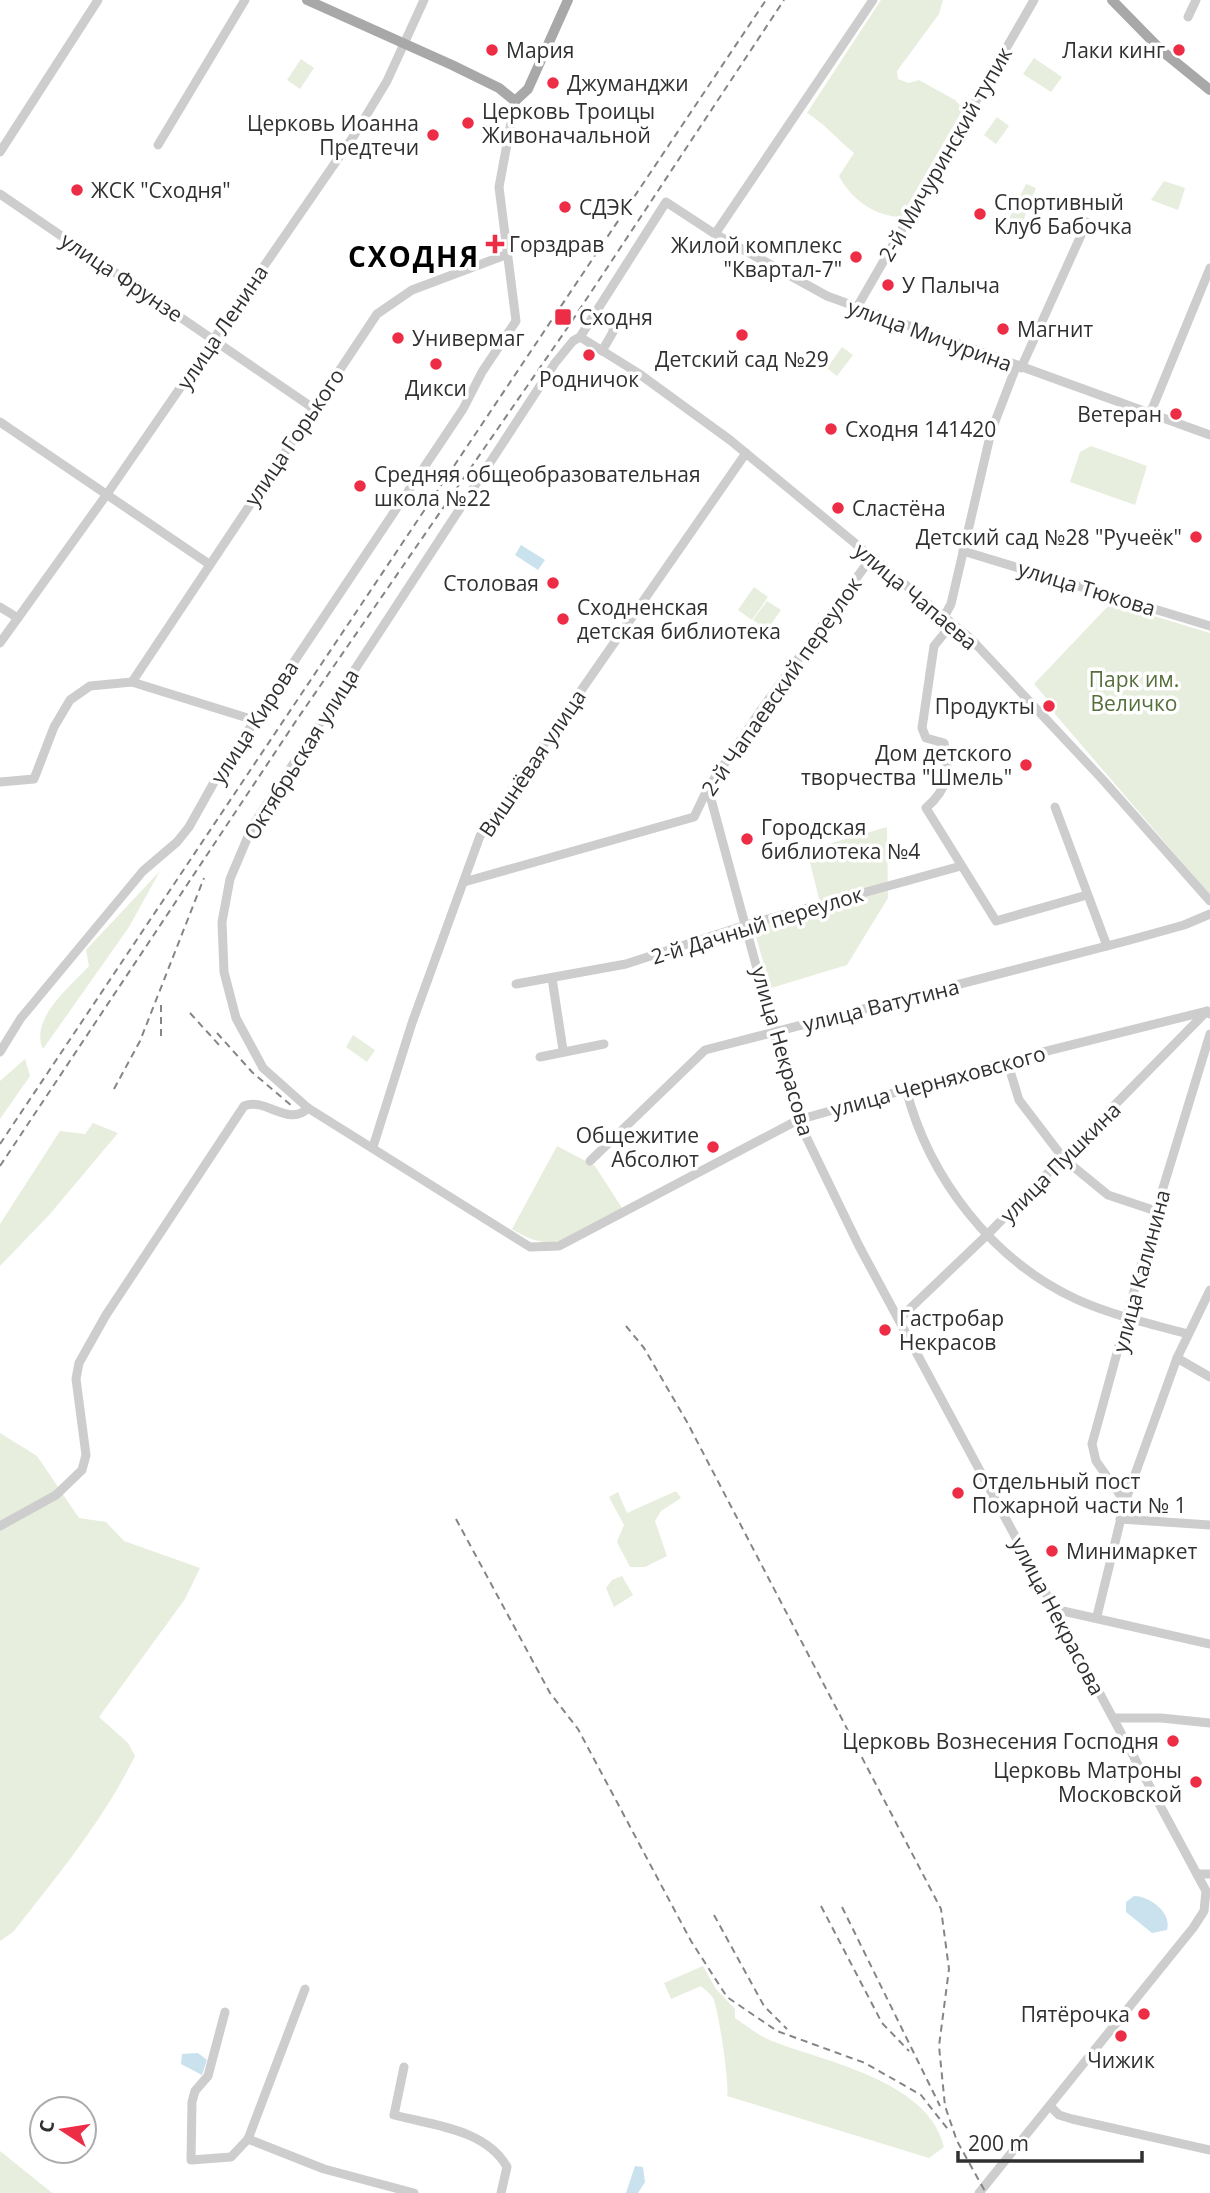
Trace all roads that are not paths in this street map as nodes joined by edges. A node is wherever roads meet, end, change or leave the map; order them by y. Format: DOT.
graph roads {
  1 [pos="98,0"];
  2 [pos="245,0"];
  3 [pos="309,0"];
  4 [pos="424,0"];
  5 [pos="568,0"];
  6 [pos="873,0"];
  7 [pos="1034,0"];
  8 [pos="1112,0"];
  9 [pos="1196,0"];
  10 [pos="1188,17"];
  11 [pos="405,43"];
  12 [pos="1210,90"];
  13 [pos="515,101"];
  14 [pos="158,145"];
  15 [pos="0,152"];
  16 [pos="0,194"];
  17 [pos="666,202"];
  18 [pos="1087,222"];
  19 [pos="715,234"];
  20 [pos="508,254"];
  21 [pos="1210,268"];
  22 [pos="856,309"];
  23 [pos="596,312"];
  24 [pos="580,337"];
  25 [pos="213,340"];
  26 [pos="603,351"];
  27 [pos="1018,367"];
  28 [pos="313,408"];
  29 [pos="1150,414"];
  30 [pos="0,422"];
  31 [pos="1210,435"];
  32 [pos="746,453"];
  33 [pos="107,495"];
  34 [pos="963,551"];
  35 [pos="871,558"];
  36 [pos="209,564"];
  37 [pos="0,607"];
  38 [pos="944,617"];
  39 [pos="18,618"];
  40 [pos="953,624"];
  41 [pos="1210,626"];
  42 [pos="0,643"];
  43 [pos="132,682"];
  44 [pos="254,720"];
  45 [pos="0,782"];
  46 [pos="708,788"];
  47 [pos="1055,807"];
  48 [pos="961,866"];
  49 [pos="464,882"];
  50 [pos="1087,895"];
  51 [pos="1210,901"];
  52 [pos="1210,914"];
  53 [pos="746,925"];
  54 [pos="1107,946"];
  55 [pos="552,978"];
  56 [pos="516,984"];
  57 [pos="1209,1011"];
  58 [pos="774,1032"];
  59 [pos="1210,1034"];
  60 [pos="604,1044"];
  61 [pos="563,1051"];
  62 [pos="0,1052"];
  63 [pos="541,1056"];
  64 [pos="1007,1061"];
  65 [pos="906,1089"];
  66 [pos="308,1108"];
  67 [pos="798,1120"];
  68 [pos="373,1147"];
  69 [pos="1063,1158"];
  70 [pos="590,1161"];
  71 [pos="1156,1211"];
  72 [pos="987,1235"];
  73 [pos="530,1247"];
  74 [pos="1210,1290"];
  75 [pos="1129,1318"];
  76 [pos="899,1319"];
  77 [pos="1188,1334"];
  78 [pos="1177,1358"];
  79 [pos="1210,1377"];
  80 [pos="1125,1502"];
  81 [pos="1120,1519"];
  82 [pos="1210,1525"];
  83 [pos="0,1526"];
  84 [pos="1054,1609"];
  85 [pos="1097,1616"];
  86 [pos="1210,1644"];
  87 [pos="1113,1718"];
  88 [pos="1210,1723"];
  89 [pos="1197,1874"];
  90 [pos="1210,1874"];
  91 [pos="304,1989"];
  92 [pos="225,2012"];
  93 [pos="404,2067"];
  94 [pos="1051,2107"];
  95 [pos="248,2139"];
  96 [pos="1210,2150"];
  97 [pos="414,2193"];
  98 [pos="501,2193"];
  99 [pos="979,2193"];
  1 -- 15 [label="street"];
  2 -- 14 [label="street"];
  3 -- 11 [label="main road"];
  4 -- 11 [label="street, улица Ленина"];
  5 -- 13 [label="main road"];
  6 -- 19 [label="street"];
  7 -- 22 [label="street, 2-й Мичуринский тупик"];
  8 -- 12 [label="main road"];
  9 -- 10 [label="street"];
  11 -- 13 [label="main road"];
  11 -- 25 [label="street, улица Ленина"];
  13 -- 20 [label="street, улица Кирова"];
  16 -- 25 [label="street, улица Фрунзе"];
  17 -- 19 [label="street, улица Мичурина"];
  17 -- 23 [label="street, Октябрьская улица"];
  18 -- 27 [label="street"];
  19 -- 22 [label="street, улица Мичурина"];
  20 -- 28 [label="street, улица Горького"];
  20 -- 44 [label="street, улица Кирова"];
  21 -- 29 [label="street"];
  22 -- 27 [label="street, улица Мичурина"];
  23 -- 24 [label="street, Октябрьская улица"];
  23 -- 26 [label="street"];
  24 -- 26 [label="street, улица Чапаева"];
  24 -- 66 [label="street, Октябрьская улица"];
  25 -- 28 [label="street, улица Фрунзе"];
  25 -- 33 [label="street, улица Ленина"];
  26 -- 32 [label="street, улица Чапаева"];
  27 -- 29 [label="street, улица Мичурина"];
  27 -- 34 [label="street"];
  28 -- 36 [label="street, улица Горького"];
  29 -- 31 [label="street, улица Мичурина"];
  30 -- 33 [label="street"];
  32 -- 35 [label="street, улица Чапаева"];
  32 -- 49 [label="street, Вишнёвая улица"];
  33 -- 36 [label="street"];
  33 -- 39 [label="street, улица Ленина"];
  34 -- 38 [label="street"];
  34 -- 41 [label="street, улица Тюкова"];
  35 -- 38 [label="street, улица Чапаева"];
  35 -- 46 [label="street, 2-й Чапаевский переулок"];
  36 -- 43 [label="street, улица Горького"];
  37 -- 39 [label="street"];
  38 -- 40 [label="street, улица Чапаева"];
  39 -- 42 [label="street, улица Ленина"];
  40 -- 48 [label="street"];
  40 -- 51 [label="street, улица Чапаева"];
  43 -- 44 [label="street"];
  43 -- 45 [label="street"];
  44 -- 62 [label="street, улица Кирова"];
  46 -- 49 [label="street, 2-й Чапаевский переулок"];
  46 -- 53 [label="street, улица Некрасова"];
  47 -- 50 [label="street"];
  48 -- 50 [label="street"];
  48 -- 53 [label="street, 2-й Дачный переулок"];
  49 -- 68 [label="street, Вишнёвая улица"];
  50 -- 54 [label="street"];
  52 -- 54 [label="street, улица Ватутина"];
  53 -- 55 [label="street, 2-й Дачный переулок"];
  53 -- 58 [label="street, улица Некрасова"];
  54 -- 58 [label="street, улица Ватутина"];
  55 -- 56 [label="street, 2-й Дачный переулок"];
  55 -- 61 [label="street"];
  57 -- 64 [label="street, улица Черняховского"];
  57 -- 69 [label="street, улица Пушкина"];
  58 -- 67 [label="street, улица Некрасова"];
  58 -- 70 [label="street, улица Ватутина"];
  59 -- 71 [label="street, улица Калинина"];
  60 -- 61 [label="street"];
  61 -- 63 [label="street"];
  64 -- 65 [label="street, улица Черняховского"];
  64 -- 69 [label="street"];
  65 -- 67 [label="street, улица Черняховского"];
  65 -- 72 [label="street"];
  66 -- 68 [label="street, Октябрьская улица"];
  66 -- 83 [label="street"];
  67 -- 73 [label="street, улица Черняховского"];
  67 -- 76 [label="street, улица Некрасова"];
  68 -- 73 [label="street, Октябрьская улица"];
  69 -- 71 [label="street"];
  69 -- 72 [label="street, улица Пушкина"];
  71 -- 75 [label="street, улица Калинина"];
  72 -- 75 [label="street"];
  72 -- 76 [label="street, улица Пушкина"];
  74 -- 77 [label="street"];
  75 -- 77 [label="street"];
  75 -- 80 [label="street, улица Калинина"];
  76 -- 84 [label="street, улица Некрасова"];
  77 -- 78 [label="street"];
  78 -- 79 [label="street"];
  78 -- 80 [label="street"];
  80 -- 81 [label="street"];
  81 -- 82 [label="street"];
  81 -- 85 [label="street"];
  84 -- 85 [label="street"];
  84 -- 87 [label="street, улица Некрасова"];
  85 -- 86 [label="street"];
  87 -- 88 [label="street"];
  87 -- 89 [label="street, улица Некрасова"];
  89 -- 90 [label="street"];
  89 -- 94 [label="street, улица Некрасова"];
  91 -- 95 [label="street"];
  92 -- 95 [label="street"];
  93 -- 98 [label="street"];
  94 -- 96 [label="street"];
  94 -- 99 [label="street, улица Некрасова"];
  95 -- 97 [label="street"];
}
